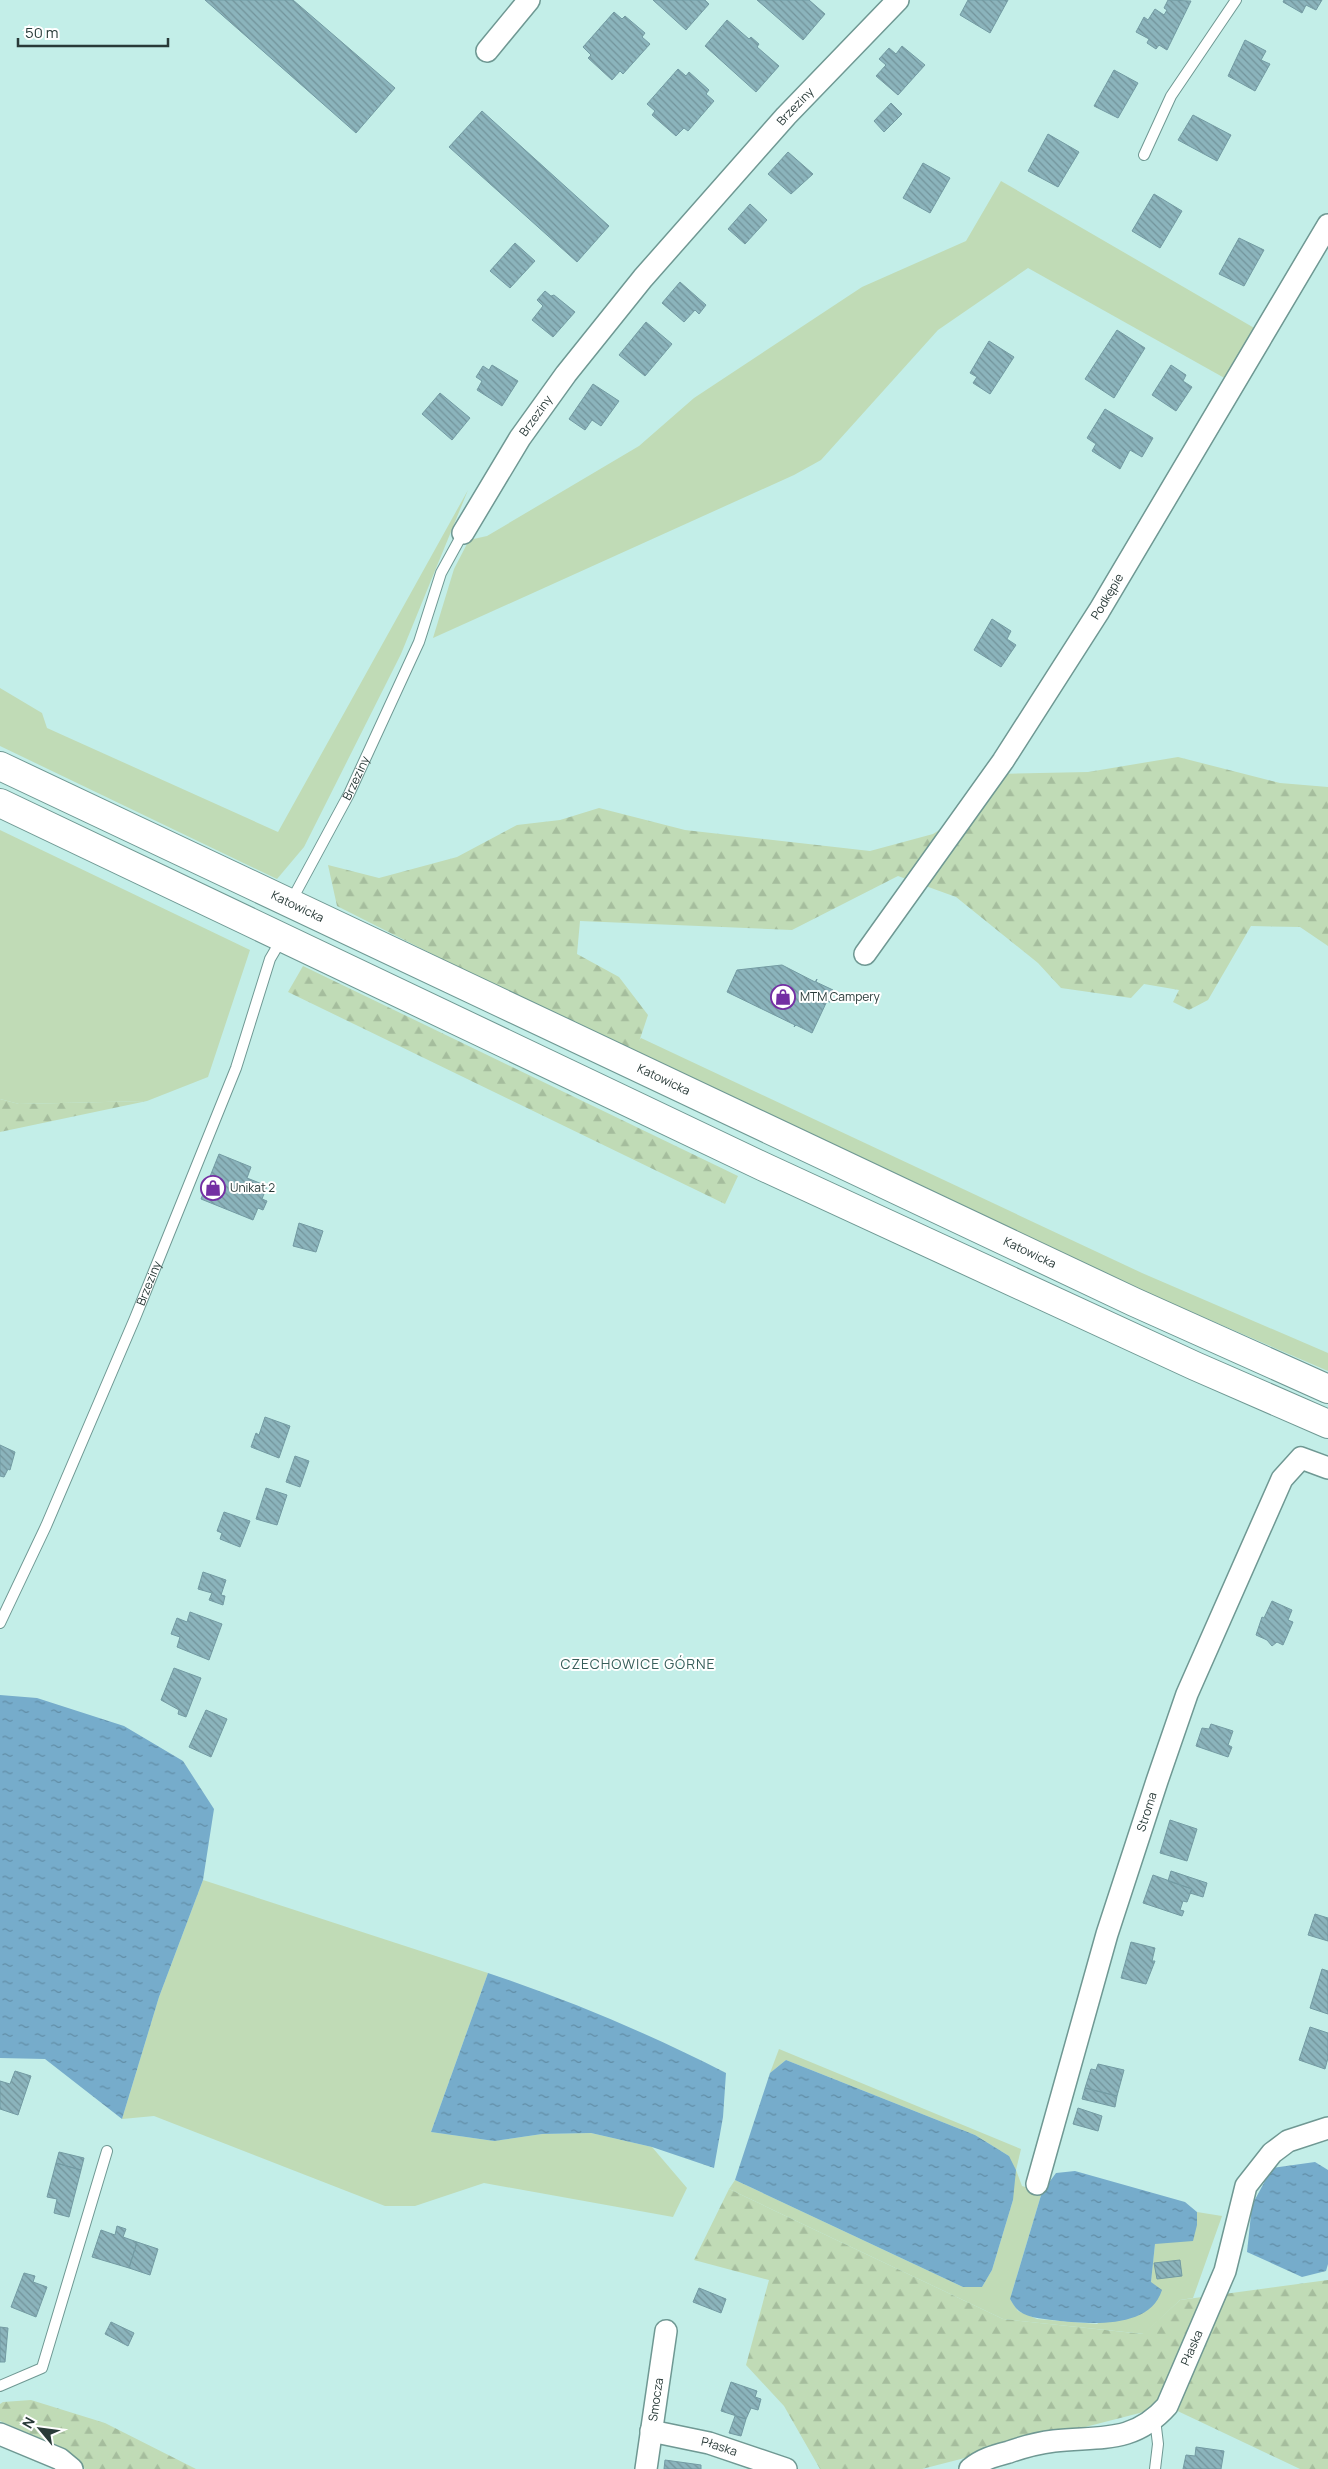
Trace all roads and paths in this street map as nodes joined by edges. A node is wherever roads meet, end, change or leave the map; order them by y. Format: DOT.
graph roads {
  1 [pos="529,0"];
  2 [pos="898,0"];
  3 [pos="1236,0"];
  4 [pos="487,51"];
  5 [pos="1144,156"];
  6 [pos="1328,225"];
  7 [pos="463,532"];
  8 [pos="0,766"];
  9 [pos="0,803"];
  10 [pos="279,899"];
  11 [pos="287,940"];
  12 [pos="865,954"];
  13 [pos="1328,1389"];
  14 [pos="1328,1424"];
  15 [pos="1328,1468"];
  16 [pos="0,1623"];
  17 [pos="1328,2128"];
  18 [pos="107,2151"];
  19 [pos="1037,2184"];
  20 [pos="666,2331"];
  21 [pos="0,2386"];
  22 [pos="1155,2419"];
  23 [pos="651,2431"];
  24 [pos="0,2434"];
  25 [pos="72,2469"];
  26 [pos="646,2469"];
  27 [pos="786,2469"];
  28 [pos="970,2469"];
  29 [pos="1155,2469"];
  1 -- 4 [label="street"];
  2 -- 7 [label="street, Brzeziny"];
  3 -- 5 [label="lane"];
  6 -- 12 [label="street, Podkępie"];
  7 -- 10 [label="lane, Brzeziny"];
  8 -- 10 [label="main road, Katowicka"];
  9 -- 11 [label="main road"];
  10 -- 13 [label="main road, Katowicka"];
  11 -- 14 [label="main road"];
  11 -- 16 [label="lane, Brzeziny"];
  15 -- 19 [label="street, Stroma"];
  17 -- 22 [label="street, Płaska"];
  18 -- 21 [label="lane"];
  20 -- 23 [label="street, Smocza"];
  22 -- 28 [label="street, Płaska"];
  22 -- 29 [label="lane"];
  23 -- 26 [label="street, Smocza"];
  23 -- 27 [label="street, Płaska"];
  24 -- 25 [label="street"];
}
